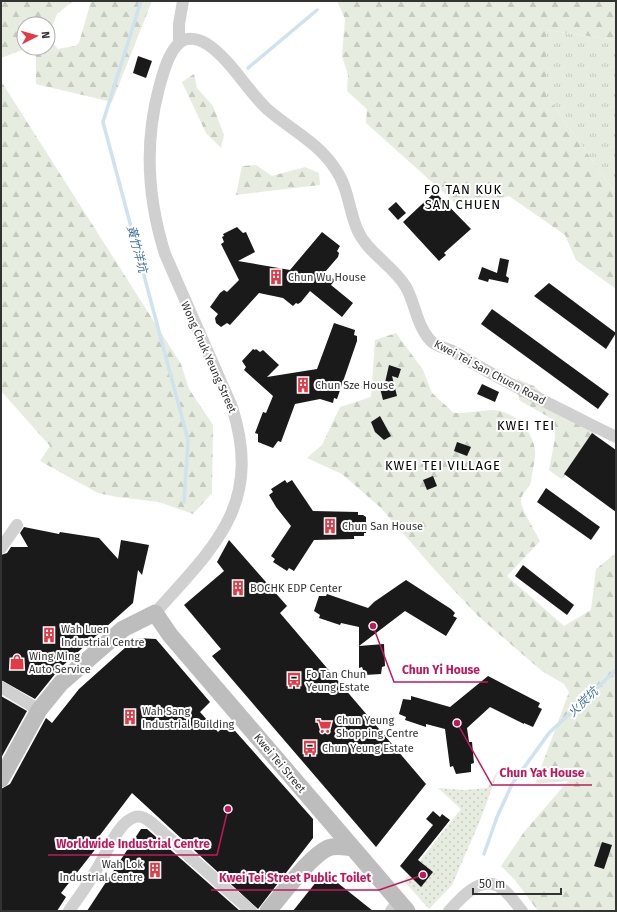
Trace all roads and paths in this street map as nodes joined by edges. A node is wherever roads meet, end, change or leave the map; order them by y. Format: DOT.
graph roads {
  1 [pos="183,1"];
  2 [pos="179,43"];
  3 [pos="616,437"];
  4 [pos="17,525"];
  5 [pos="1,548"];
  6 [pos="155,613"];
  7 [pos="1,687"];
  8 [pos="39,710"];
  9 [pos="1,779"];
  10 [pos="352,848"];
  11 [pos="398,908"];
  12 [pos="69,911"];
  13 [pos="251,911"];
  14 [pos="268,911"];
  15 [pos="449,911"];
  16 [pos="522,911"];
  1 -- 2 [label="street"];
  2 -- 3 [label="street, Kwei Tei San Chuen Road"];
  2 -- 6 [label="street, Wong Chuk Yeung Street"];
  4 -- 5 [label="street"];
  6 -- 8 [label="street, Wong Chuk Yeung Street"];
  6 -- 10 [label="street, Kwei Tei Street"];
  7 -- 8 [label="street"];
  8 -- 9 [label="street, Wong Chuk Yeung Street"];
  10 -- 11 [label="street, Kwei Tei Street"];
  10 -- 14 [label="street"];
  12 -- 13 [label="street"];
  15 -- 16 [label="street"];
}
